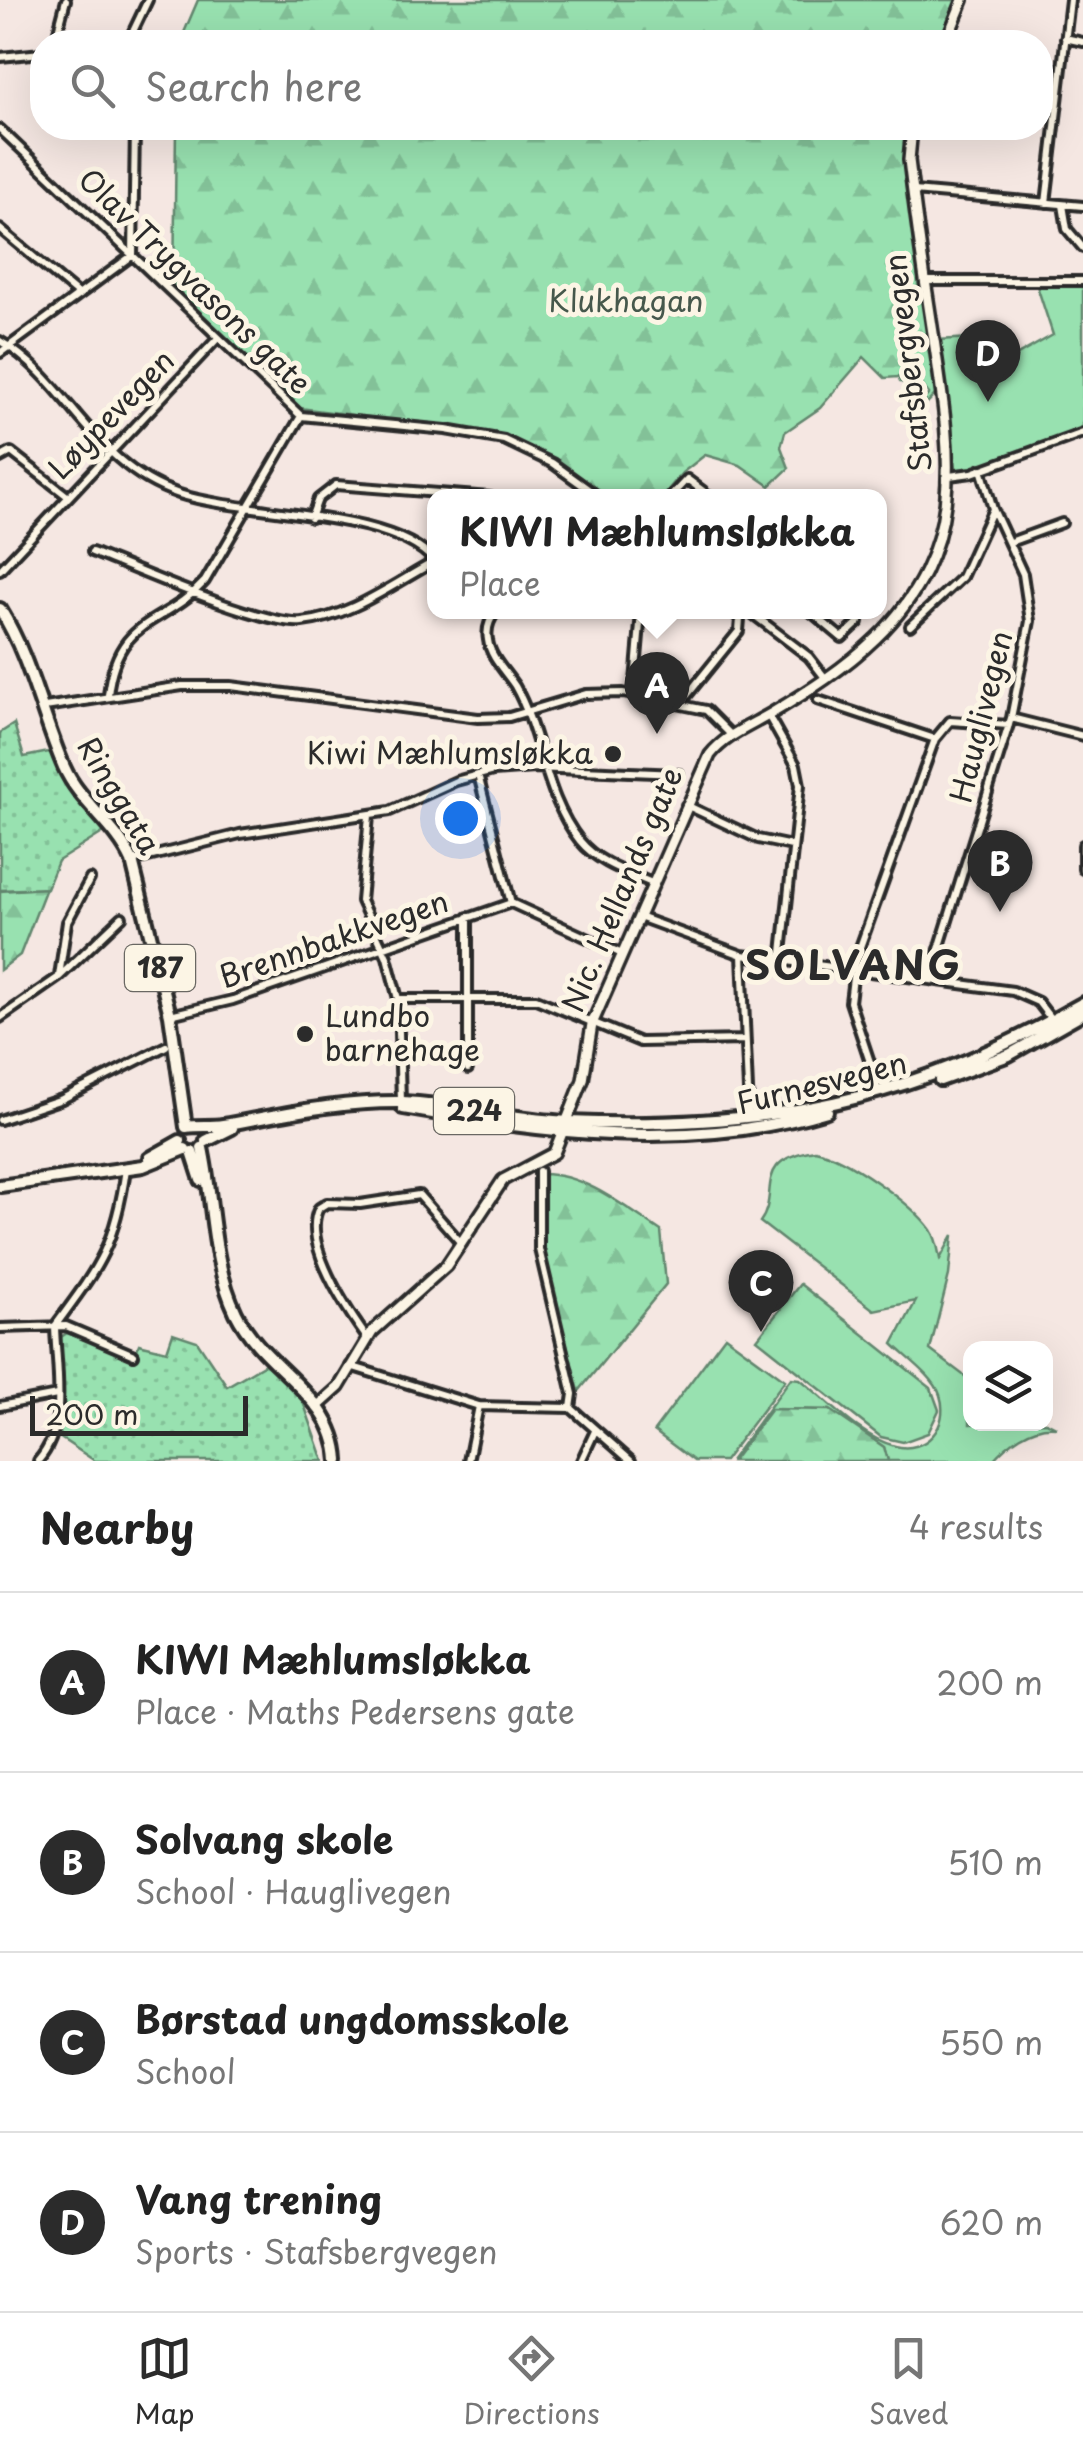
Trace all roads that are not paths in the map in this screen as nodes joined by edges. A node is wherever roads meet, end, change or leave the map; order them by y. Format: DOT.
graph roads {
  1 [pos="66,0"];
  2 [pos="148,0"];
  3 [pos="963,0"];
  4 [pos="1070,0"];
  5 [pos="58,30"];
  6 [pos="134,30"];
  7 [pos="951,30"];
  8 [pos="1065,38"];
  9 [pos="1083,42"];
  10 [pos="30,53"];
  11 [pos="0,57"];
  12 [pos="0,129"];
  13 [pos="135,140"];
  14 [pos="911,140"];
  15 [pos="914,191"];
  16 [pos="1046,203"];
  17 [pos="1064,205"];
  18 [pos="1083,206"];
  19 [pos="0,229"];
  20 [pos="1083,248"];
  21 [pos="133,255"];
  22 [pos="1083,281"];
  23 [pos="925,282"];
  24 [pos="79,295"];
  25 [pos="218,338"];
  26 [pos="0,341"];
  27 [pos="9,346"];
  28 [pos="0,352"];
  29 [pos="301,416"];
  30 [pos="1083,433"];
  31 [pos="108,451"];
  32 [pos="0,458"];
  33 [pos="982,469"];
  34 [pos="949,476"];
  35 [pos="590,489"];
  36 [pos="677,489"];
  37 [pos="699,489"];
  38 [pos="427,492"];
  39 [pos="66,496"];
  40 [pos="246,508"];
  41 [pos="992,509"];
  42 [pos="311,518"];
  43 [pos="1062,523"];
  44 [pos="1010,542"];
  45 [pos="92,552"];
  46 [pos="427,556"];
  47 [pos="427,566"];
  48 [pos="0,570"];
  49 [pos="196,592"];
  50 [pos="0,609"];
  51 [pos="491,619"];
  52 [pos="640,619"];
  53 [pos="740,619"];
  54 [pos="763,619"];
  55 [pos="820,619"];
  56 [pos="859,619"];
  57 [pos="910,626"];
  58 [pos="826,679"];
  59 [pos="634,694"];
  60 [pos="108,695"];
  61 [pos="818,700"];
  62 [pos="680,704"];
  63 [pos="44,707"];
  64 [pos="526,712"];
  65 [pos="768,715"];
  66 [pos="1010,722"];
  67 [pos="731,735"];
  68 [pos="1083,736"];
  69 [pos="935,739"];
  70 [pos="541,769"];
  71 [pos="679,774"];
  72 [pos="478,775"];
  73 [pos="686,805"];
  74 [pos="369,816"];
  75 [pos="792,846"];
  76 [pos="1083,846"];
  77 [pos="132,861"];
  78 [pos="1083,869"];
  79 [pos="90,879"];
  80 [pos="652,883"];
  81 [pos="511,902"];
  82 [pos="638,916"];
  83 [pos="122,917"];
  84 [pos="468,917"];
  85 [pos="383,946"];
  86 [pos="622,954"];
  87 [pos="742,955"];
  88 [pos="781,962"];
  89 [pos="855,968"];
  90 [pos="59,977"];
  91 [pos="930,978"];
  92 [pos="398,999"];
  93 [pos="468,1000"];
  94 [pos="1083,1003"];
  95 [pos="1083,1013"];
  96 [pos="170,1015"];
  97 [pos="0,1018"];
  98 [pos="592,1024"];
  99 [pos="1054,1025"];
  100 [pos="745,1040"];
  101 [pos="166,1046"];
  102 [pos="468,1069"];
  103 [pos="876,1080"];
  104 [pos="400,1105"];
  105 [pos="750,1112"];
  106 [pos="0,1120"];
  107 [pos="248,1120"];
  108 [pos="195,1127"];
  109 [pos="565,1127"];
  110 [pos="193,1146"];
  111 [pos="126,1169"];
  112 [pos="538,1171"];
  113 [pos="0,1186"];
  114 [pos="463,1245"];
  115 [pos="55,1326"];
  116 [pos="0,1328"];
  117 [pos="367,1338"];
  118 [pos="134,1355"];
  119 [pos="350,1366"];
  120 [pos="57,1395"];
  121 [pos="319,1405"];
  122 [pos="0,1406"];
  123 [pos="479,1406"];
  124 [pos="570,1408"];
  125 [pos="594,1431"];
  126 [pos="38,1461"];
  127 [pos="338,1461"];
  128 [pos="468,1461"];
  129 [pos="580,1461"];
  130 [pos="631,1461"];
  1 -- 5 [label="street"];
  2 -- 6 [label="street"];
  3 -- 7 [label="main road"];
  4 -- 8 [label="street"];
  8 -- 9 [label="street"];
  8 -- 16 [label="street"];
  10 -- 11 [label="street"];
  12 -- 21 [label="street, Olav Trygvasons gate"];
  13 -- 21 [label="street"];
  14 -- 15 [label="main road, Stafsbergvegen"];
  15 -- 16 [label="street"];
  15 -- 23 [label="main road, Stafsbergvegen"];
  16 -- 17 [label="street"];
  17 -- 18 [label="street"];
  17 -- 20 [label="street"];
  19 -- 24 [label="street"];
  21 -- 24 [label="street"];
  21 -- 25 [label="street, Olav Trygvasons gate"];
  22 -- 23 [label="street"];
  23 -- 34 [label="main road, Stafsbergvegen"];
  24 -- 27 [label="street"];
  25 -- 29 [label="street, Olav Trygvasons gate"];
  25 -- 31 [label="street, Løypevegen"];
  26 -- 27 [label="street"];
  27 -- 28 [label="street"];
  27 -- 31 [label="street"];
  29 -- 35 [label="street, Olav Trygvasons gate"];
  29 -- 40 [label="street"];
  30 -- 33 [label="street"];
  31 -- 39 [label="street, Løypevegen"];
  31 -- 40 [label="street"];
  32 -- 39 [label="street"];
  33 -- 34 [label="street"];
  33 -- 41 [label="street, Hauglivegen"];
  34 -- 58 [label="main road, Stafsbergvegen"];
  36 -- 37 [label="street"];
  38 -- 42 [label="street"];
  39 -- 48 [label="street, Løypevegen"];
  40 -- 42 [label="street"];
  40 -- 49 [label="street"];
  41 -- 44 [label="street, Hauglivegen"];
  41 -- 57 [label="street"];
  42 -- 46 [label="street"];
  43 -- 44 [label="street"];
  44 -- 66 [label="street, Hauglivegen"];
  45 -- 49 [label="street"];
  47 -- 49 [label="street"];
  49 -- 60 [label="street"];
  50 -- 63 [label="main road, Ringgata / 187"];
  51 -- 64 [label="street"];
  52 -- 59 [label="street"];
  53 -- 62 [label="street"];
  54 -- 58 [label="street"];
  55 -- 56 [label="street"];
  58 -- 65 [label="main road, Stafsbergvegen"];
  59 -- 62 [label="street"];
  59 -- 64 [label="street"];
  60 -- 63 [label="street"];
  60 -- 64 [label="street"];
  61 -- 69 [label="street"];
  62 -- 67 [label="street"];
  63 -- 77 [label="main road, Ringgata / 187"];
  64 -- 70 [label="street"];
  65 -- 67 [label="main road, Stafsbergvegen"];
  65 -- 75 [label="street"];
  66 -- 68 [label="street"];
  66 -- 69 [label="street"];
  66 -- 91 [label="street, Hauglivegen"];
  67 -- 73 [label="main road, Nic. Hellands gate"];
  69 -- 89 [label="street"];
  70 -- 71 [label="street"];
  70 -- 72 [label="street"];
  70 -- 80 [label="street"];
  72 -- 74 [label="street"];
  72 -- 81 [label="street"];
  73 -- 75 [label="street"];
  73 -- 80 [label="main road, Nic. Hellands gate"];
  74 -- 77 [label="street"];
  74 -- 85 [label="street"];
  75 -- 88 [label="street"];
  76 -- 78 [label="street"];
  77 -- 96 [label="main road, Ringgata / 187"];
  79 -- 90 [label="street"];
  80 -- 82 [label="main road, Nic. Hellands gate"];
  81 -- 84 [label="street, Brennbakkvegen"];
  81 -- 86 [label="street"];
  82 -- 86 [label="main road, Nic. Hellands gate"];
  82 -- 87 [label="street"];
  83 -- 90 [label="street"];
  84 -- 85 [label="street, Brennbakkvegen"];
  84 -- 93 [label="street"];
  85 -- 92 [label="street"];
  85 -- 96 [label="street, Brennbakkvegen"];
  86 -- 98 [label="main road, Nic. Hellands gate"];
  87 -- 88 [label="street"];
  87 -- 100 [label="street"];
  88 -- 89 [label="street"];
  89 -- 91 [label="street"];
  89 -- 103 [label="street"];
  90 -- 97 [label="street"];
  91 -- 99 [label="street"];
  92 -- 93 [label="street"];
  92 -- 104 [label="street"];
  93 -- 98 [label="street"];
  93 -- 102 [label="street"];
  94 -- 99 [label="main road, Furnesvegen / 224"];
  95 -- 99 [label="main road, Furnesvegen / 224"];
  96 -- 108 [label="main road, Ringgata / 187"];
  98 -- 100 [label="street"];
  98 -- 109 [label="main road, Nic. Hellands gate"];
  99 -- 109 [label="main road, Furnesvegen / 224"];
  100 -- 105 [label="street"];
  101 -- 106 [label="street"];
  104 -- 107 [label="main road, Furnesvegen / 224"];
  104 -- 109 [label="main road, Furnesvegen / 224"];
  107 -- 108 [label="main road, Furnesvegen / 224"];
  107 -- 110 [label="main road, Furnesvegen / 224"];
  108 -- 110 [label="main road"];
  108 -- 110 [label="main road"];
  109 -- 114 [label="main road"];
  110 -- 111 [label="main road, Furnesvegen / 224"];
  110 -- 121 [label="main road"];
  111 -- 113 [label="main road, Furnesvegen / 224"];
  111 -- 115 [label="street"];
  112 -- 124 [label="street"];
  114 -- 117 [label="main road"];
  114 -- 117 [label="street"];
  115 -- 116 [label="street"];
  115 -- 118 [label="street"];
  115 -- 120 [label="street"];
  117 -- 119 [label="main road"];
  119 -- 121 [label="main road"];
  119 -- 123 [label="street"];
  120 -- 122 [label="street"];
  120 -- 126 [label="street"];
  121 -- 127 [label="main road"];
  123 -- 124 [label="street"];
  123 -- 128 [label="street"];
  124 -- 125 [label="street"];
  125 -- 129 [label="street"];
  125 -- 130 [label="street"];
}
